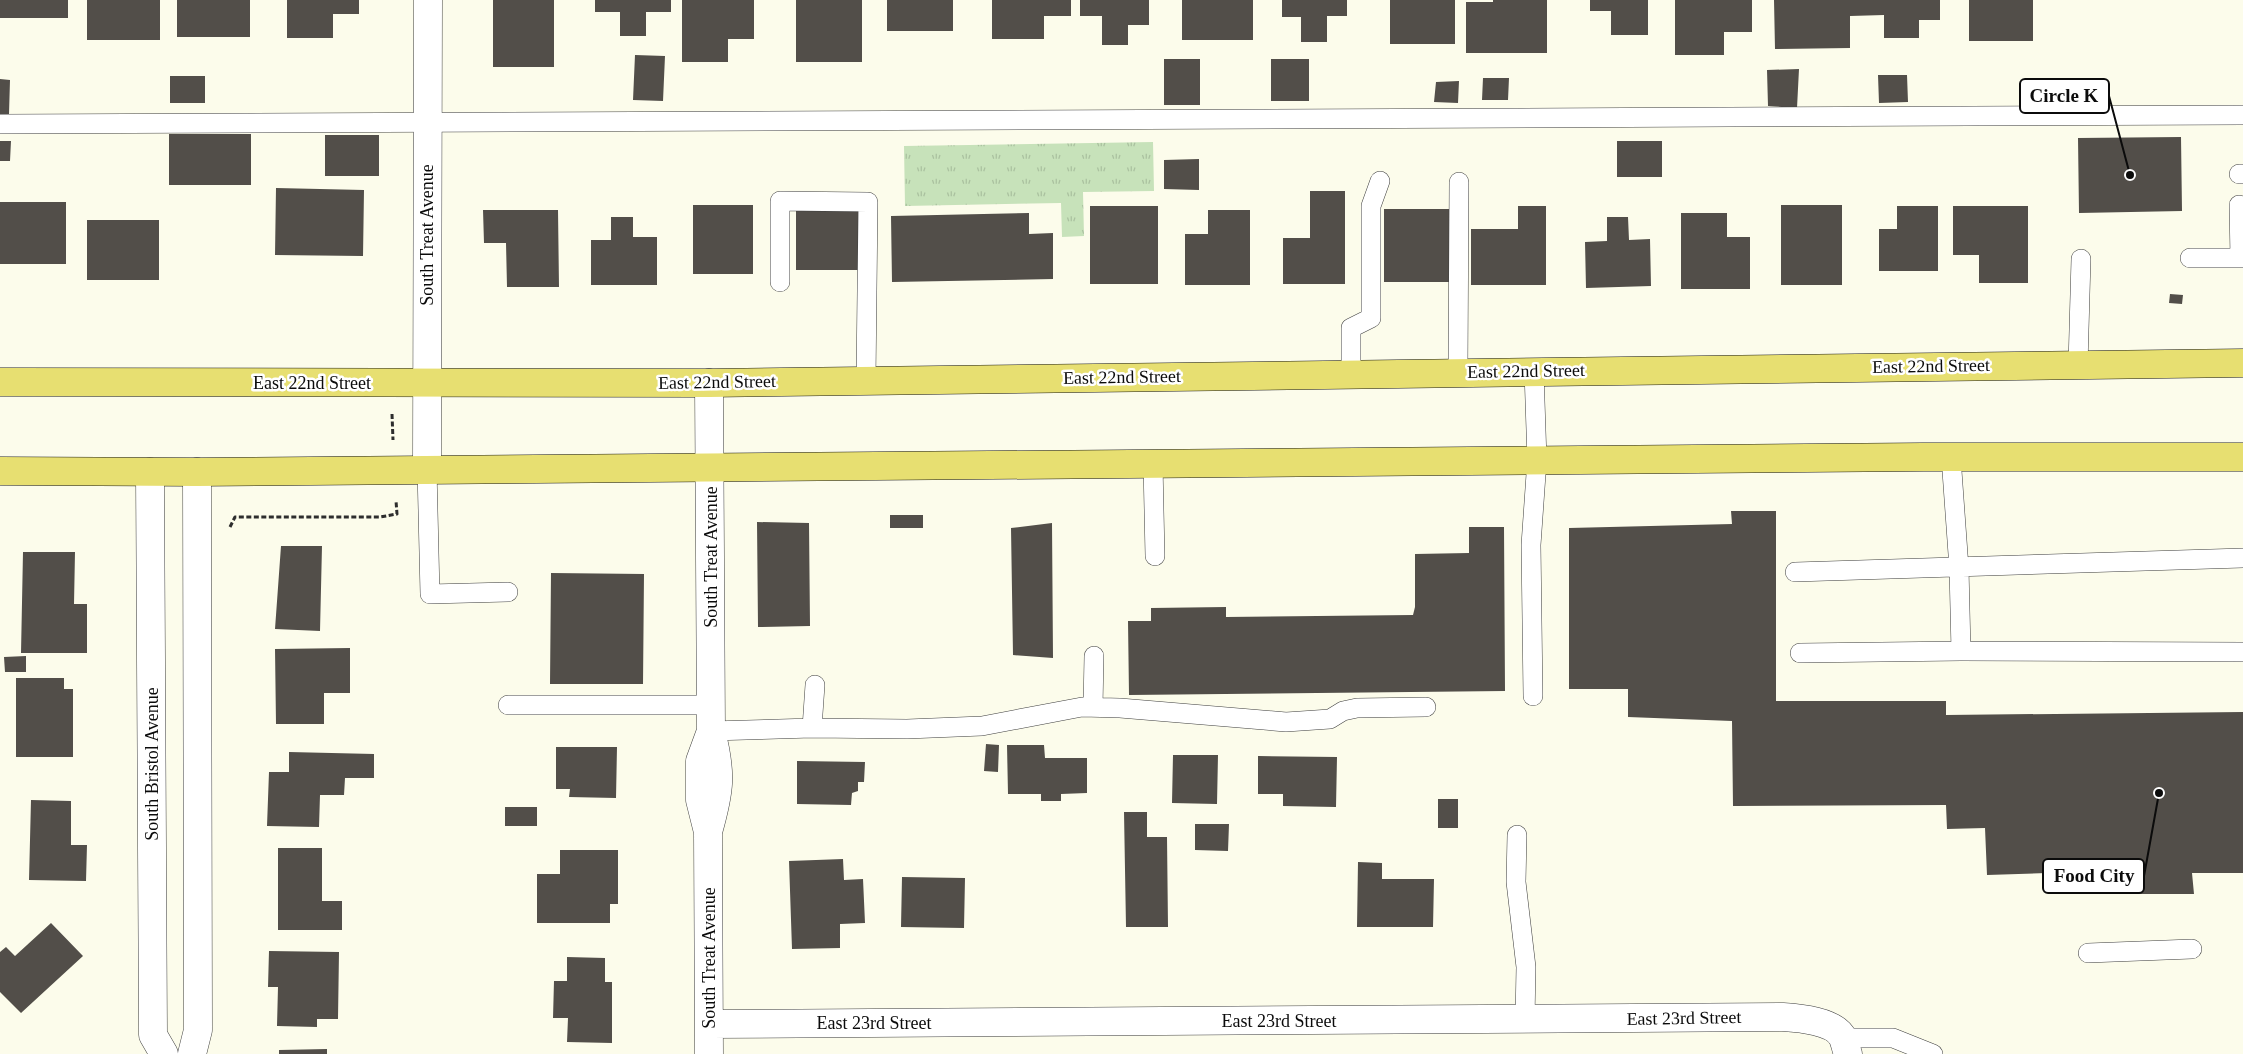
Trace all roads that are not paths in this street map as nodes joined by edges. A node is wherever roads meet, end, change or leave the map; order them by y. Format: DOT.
graph roads {
  1 [pos="428,0"];
  2 [pos="2243,115"];
  3 [pos="428,123"];
  4 [pos="0,124"];
  5 [pos="1380,181"];
  6 [pos="1459,182"];
  7 [pos="2238,205"];
  8 [pos="2190,258"];
  9 [pos="2242,258"];
  10 [pos="2081,259"];
  11 [pos="780,282"];
  12 [pos="2243,363"];
  13 [pos="2078,365"];
  14 [pos="1534,371"];
  15 [pos="1458,372"];
  16 [pos="1351,374"];
  17 [pos="866,380"];
  18 [pos="0,382"];
  19 [pos="709,382"];
  20 [pos="426,383"];
  21 [pos="1950,456"];
  22 [pos="2242,458"];
  23 [pos="1537,460"];
  24 [pos="1153,464"];
  25 [pos="711,468"];
  26 [pos="428,470"];
  27 [pos="0,471"];
  28 [pos="150,472"];
  29 [pos="197,472"];
  30 [pos="1155,556"];
  31 [pos="2243,558"];
  32 [pos="1959,568"];
  33 [pos="1795,572"];
  34 [pos="508,592"];
  35 [pos="1961,651"];
  36 [pos="2243,652"];
  37 [pos="1800,653"];
  38 [pos="1094,656"];
  39 [pos="815,685"];
  40 [pos="1533,696"];
  41 [pos="508,705"];
  42 [pos="1093,707"];
  43 [pos="1426,707"];
  44 [pos="711,718"];
  45 [pos="812,728"];
  46 [pos="1517,835"];
  47 [pos="2192,949"];
  48 [pos="2088,953"];
  49 [pos="1525,1020"];
  50 [pos="709,1024"];
  51 [pos="1845,1046"];
  52 [pos="164,1054"];
  53 [pos="192,1054"];
  54 [pos="709,1054"];
  55 [pos="1933,1054"];
  1 -- 3 [label="street, South Treat Avenue"];
  2 -- 3 [label="lane"];
  3 -- 4 [label="lane"];
  3 -- 20 [label="street, South Treat Avenue"];
  5 -- 16 [label="lane"];
  6 -- 15 [label="lane"];
  7 -- 9 [label="lane"];
  8 -- 9 [label="lane"];
  10 -- 13 [label="lane"];
  11 -- 17 [label="lane"];
  12 -- 13 [label="main road, East 22nd Street"];
  13 -- 14 [label="main road, East 22nd Street"];
  14 -- 15 [label="main road, East 22nd Street"];
  14 -- 23 [label="lane"];
  15 -- 16 [label="main road, East 22nd Street"];
  16 -- 17 [label="main road, East 22nd Street"];
  17 -- 19 [label="main road, East 22nd Street"];
  18 -- 20 [label="main road, East 22nd Street"];
  19 -- 20 [label="main road, East 22nd Street"];
  19 -- 25 [label="street, South Treat Avenue"];
  20 -- 26 [label="street, South Treat Avenue"];
  21 -- 22 [label="main road"];
  21 -- 23 [label="main road"];
  21 -- 32 [label="lane"];
  23 -- 24 [label="main road"];
  23 -- 40 [label="lane"];
  24 -- 25 [label="main road"];
  24 -- 30 [label="lane"];
  25 -- 26 [label="main road"];
  25 -- 44 [label="street, South Treat Avenue"];
  26 -- 29 [label="main road"];
  26 -- 34 [label="lane"];
  27 -- 28 [label="main road"];
  28 -- 29 [label="main road"];
  28 -- 52 [label="street, South Bristol Avenue"];
  29 -- 53 [label="street"];
  31 -- 32 [label="lane"];
  32 -- 33 [label="lane"];
  32 -- 35 [label="lane"];
  35 -- 36 [label="lane"];
  35 -- 37 [label="lane"];
  38 -- 42 [label="lane"];
  39 -- 45 [label="lane"];
  41 -- 44 [label="lane"];
  42 -- 43 [label="lane"];
  42 -- 45 [label="lane"];
  44 -- 45 [label="lane"];
  44 -- 50 [label="street, South Treat Avenue"];
  46 -- 49 [label="lane"];
  47 -- 48 [label="lane"];
  49 -- 50 [label="street, East 23rd Street"];
  49 -- 51 [label="street, East 23rd Street"];
  50 -- 54 [label="street, South Treat Avenue"];
  51 -- 55 [label="lane"];
}
